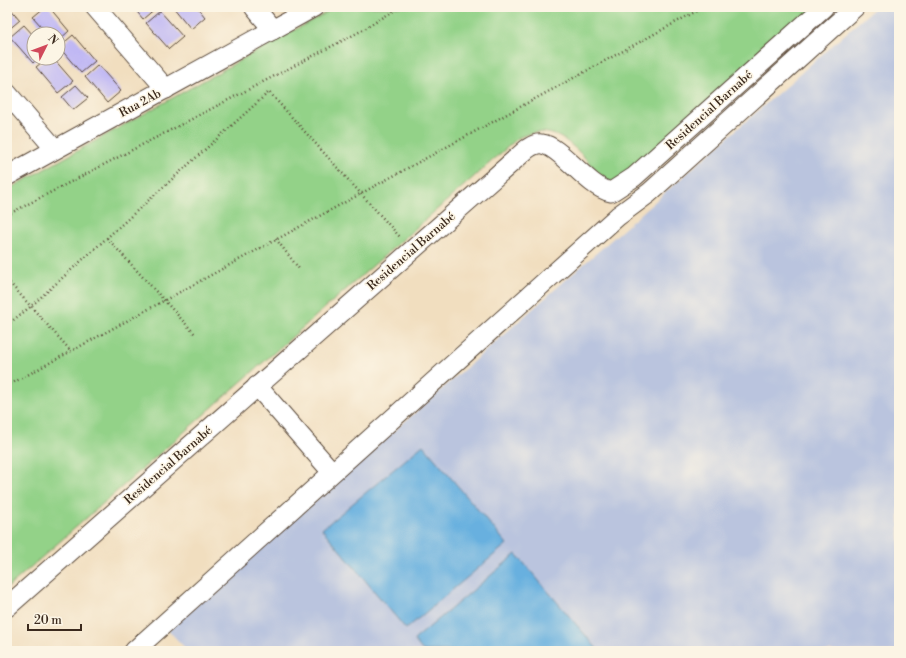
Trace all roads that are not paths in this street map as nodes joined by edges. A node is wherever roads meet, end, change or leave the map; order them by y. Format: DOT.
graph roads {
  1 [pos="95,7"];
  2 [pos="254,7"];
  3 [pos="314,7"];
  4 [pos="824,7"];
  5 [pos="855,7"];
  6 [pos="273,30"];
  7 [pos="166,89"];
  8 [pos="7,93"];
  9 [pos="55,148"];
  10 [pos="7,176"];
  11 [pos="257,386"];
  12 [pos="332,472"];
  13 [pos="7,607"];
  14 [pos="134,651"];
  1 -- 7 [label="street"];
  2 -- 6 [label="street"];
  3 -- 6 [label="street, Rua 2Ab"];
  4 -- 11 [label="street, Residencial Barnabé"];
  5 -- 12 [label="street, Residencial Barnabé"];
  6 -- 7 [label="street, Rua 2Ab"];
  7 -- 9 [label="street, Rua 2Ab"];
  8 -- 9 [label="street"];
  9 -- 10 [label="street, Rua 2Ab"];
  11 -- 12 [label="street"];
  11 -- 13 [label="street, Residencial Barnabé"];
  12 -- 14 [label="street, Residencial Barnabé"];
}
